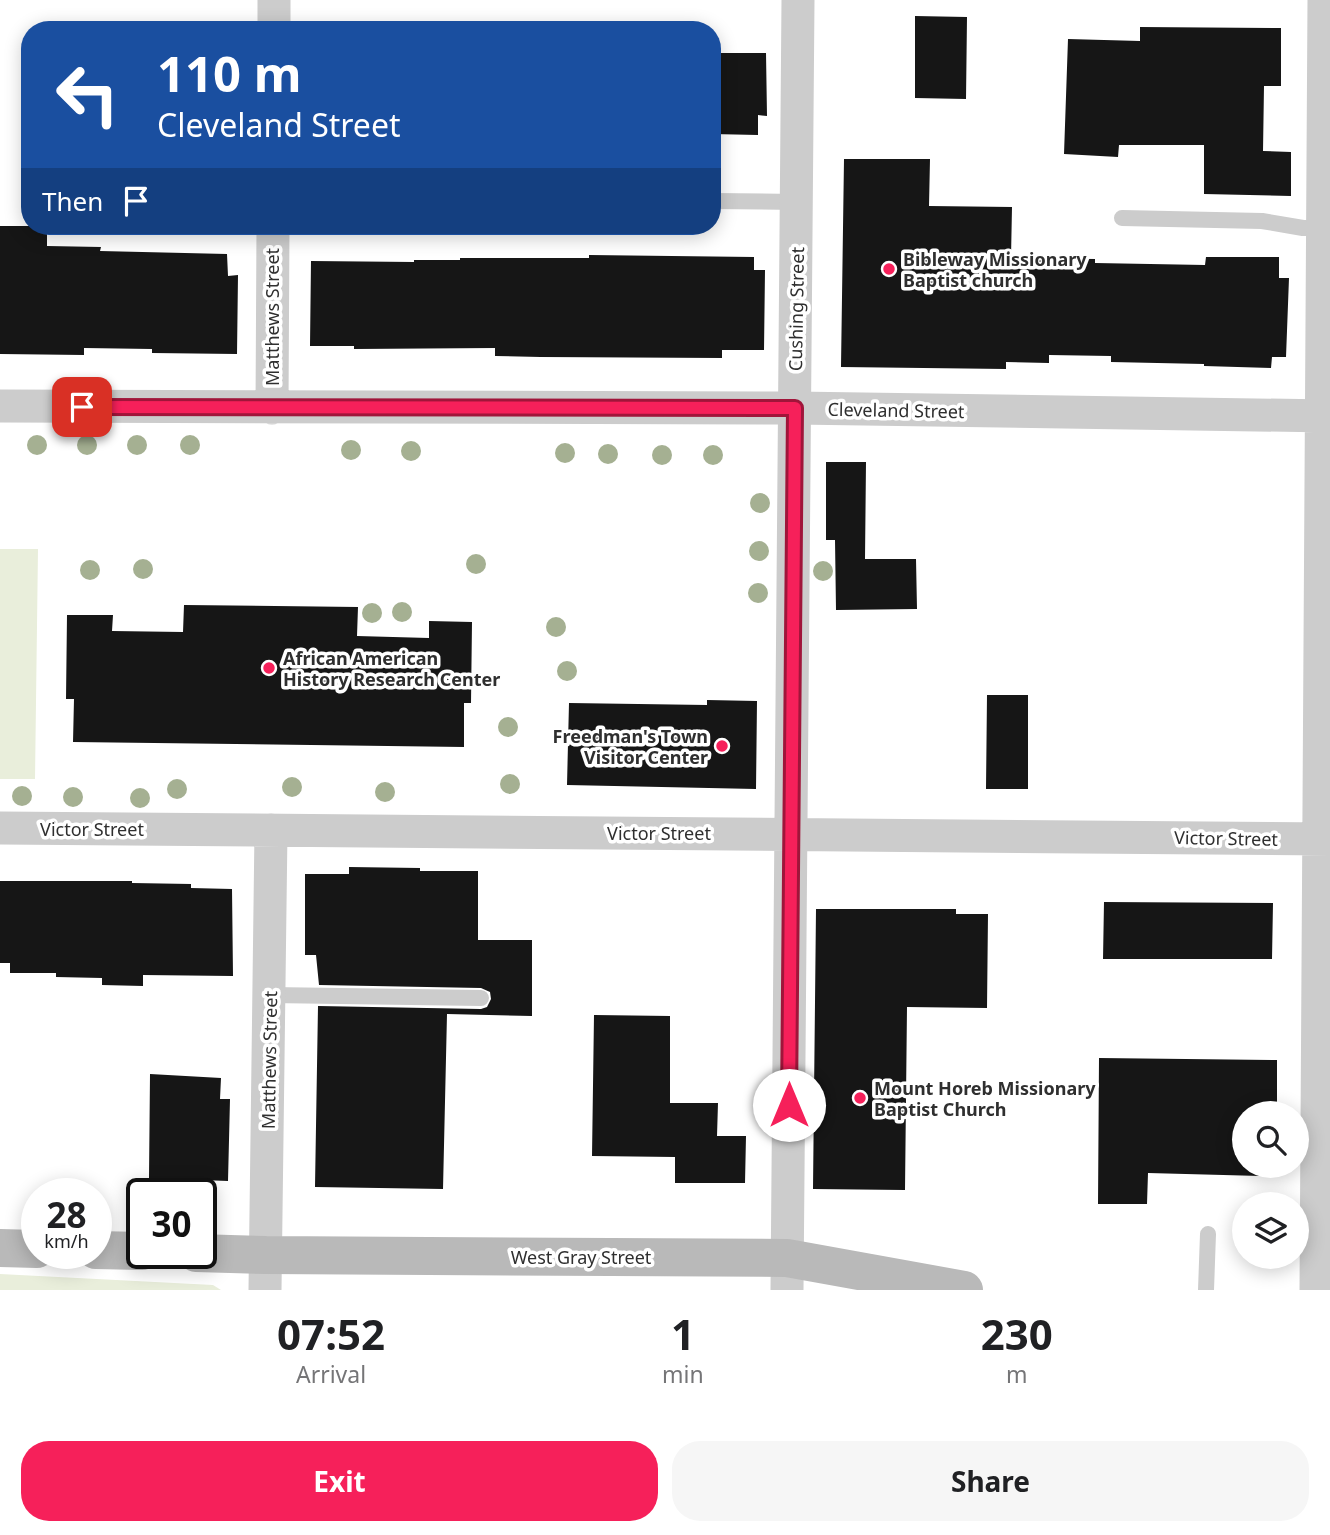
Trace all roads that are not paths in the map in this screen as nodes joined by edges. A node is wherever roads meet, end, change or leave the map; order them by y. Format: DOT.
graph roads {
  1 [pos="274,0"];
  2 [pos="798,0"];
  3 [pos="1324,0"];
  4 [pos="274,21"];
  5 [pos="721,201"];
  6 [pos="797,202"];
  7 [pos="1122,218"];
  8 [pos="1326,228"];
  9 [pos="273,235"];
  10 [pos="0,406"];
  11 [pos="272,408"];
  12 [pos="795,408"];
  13 [pos="1326,416"];
  14 [pos="0,828"];
  15 [pos="271,830"];
  16 [pos="791,834"];
  17 [pos="1324,839"];
  18 [pos="270,995"];
  19 [pos="481,998"];
  20 [pos="1208,1234"];
  21 [pos="1323,1247"];
  22 [pos="0,1248"];
  23 [pos="21,1249"];
  24 [pos="217,1259"];
  25 [pos="266,1273"];
  26 [pos="787,1274"];
  27 [pos="964,1290"];
  28 [pos="1206,1290"];
  29 [pos="1316,1290"];
  1 -- 4 [label="street"];
  2 -- 6 [label="street, Cushing Street"];
  3 -- 8 [label="street"];
  5 -- 6 [label="lane"];
  6 -- 12 [label="street, Cushing Street"];
  7 -- 8 [label="lane"];
  8 -- 13 [label="street"];
  9 -- 11 [label="street, Matthews Street"];
  10 -- 11 [label="street, Cleveland Street"];
  11 -- 12 [label="street, Cleveland Street"];
  12 -- 13 [label="street, Cleveland Street"];
  12 -- 16 [label="street, Cushing Street"];
  13 -- 17 [label="street"];
  14 -- 15 [label="street, Victor Street"];
  15 -- 16 [label="street, Victor Street"];
  15 -- 18 [label="street, Matthews Street"];
  16 -- 17 [label="street, Victor Street"];
  16 -- 26 [label="street, Cushing Street"];
  17 -- 21 [label="street"];
  18 -- 19 [label="lane"];
  18 -- 25 [label="street, Matthews Street"];
  20 -- 28 [label="lane"];
  21 -- 29 [label="street"];
  22 -- 23 [label="main road"];
  24 -- 25 [label="main road, West Gray Street"];
  25 -- 26 [label="main road, West Gray Street"];
  26 -- 27 [label="main road, West Gray Street"];
}
